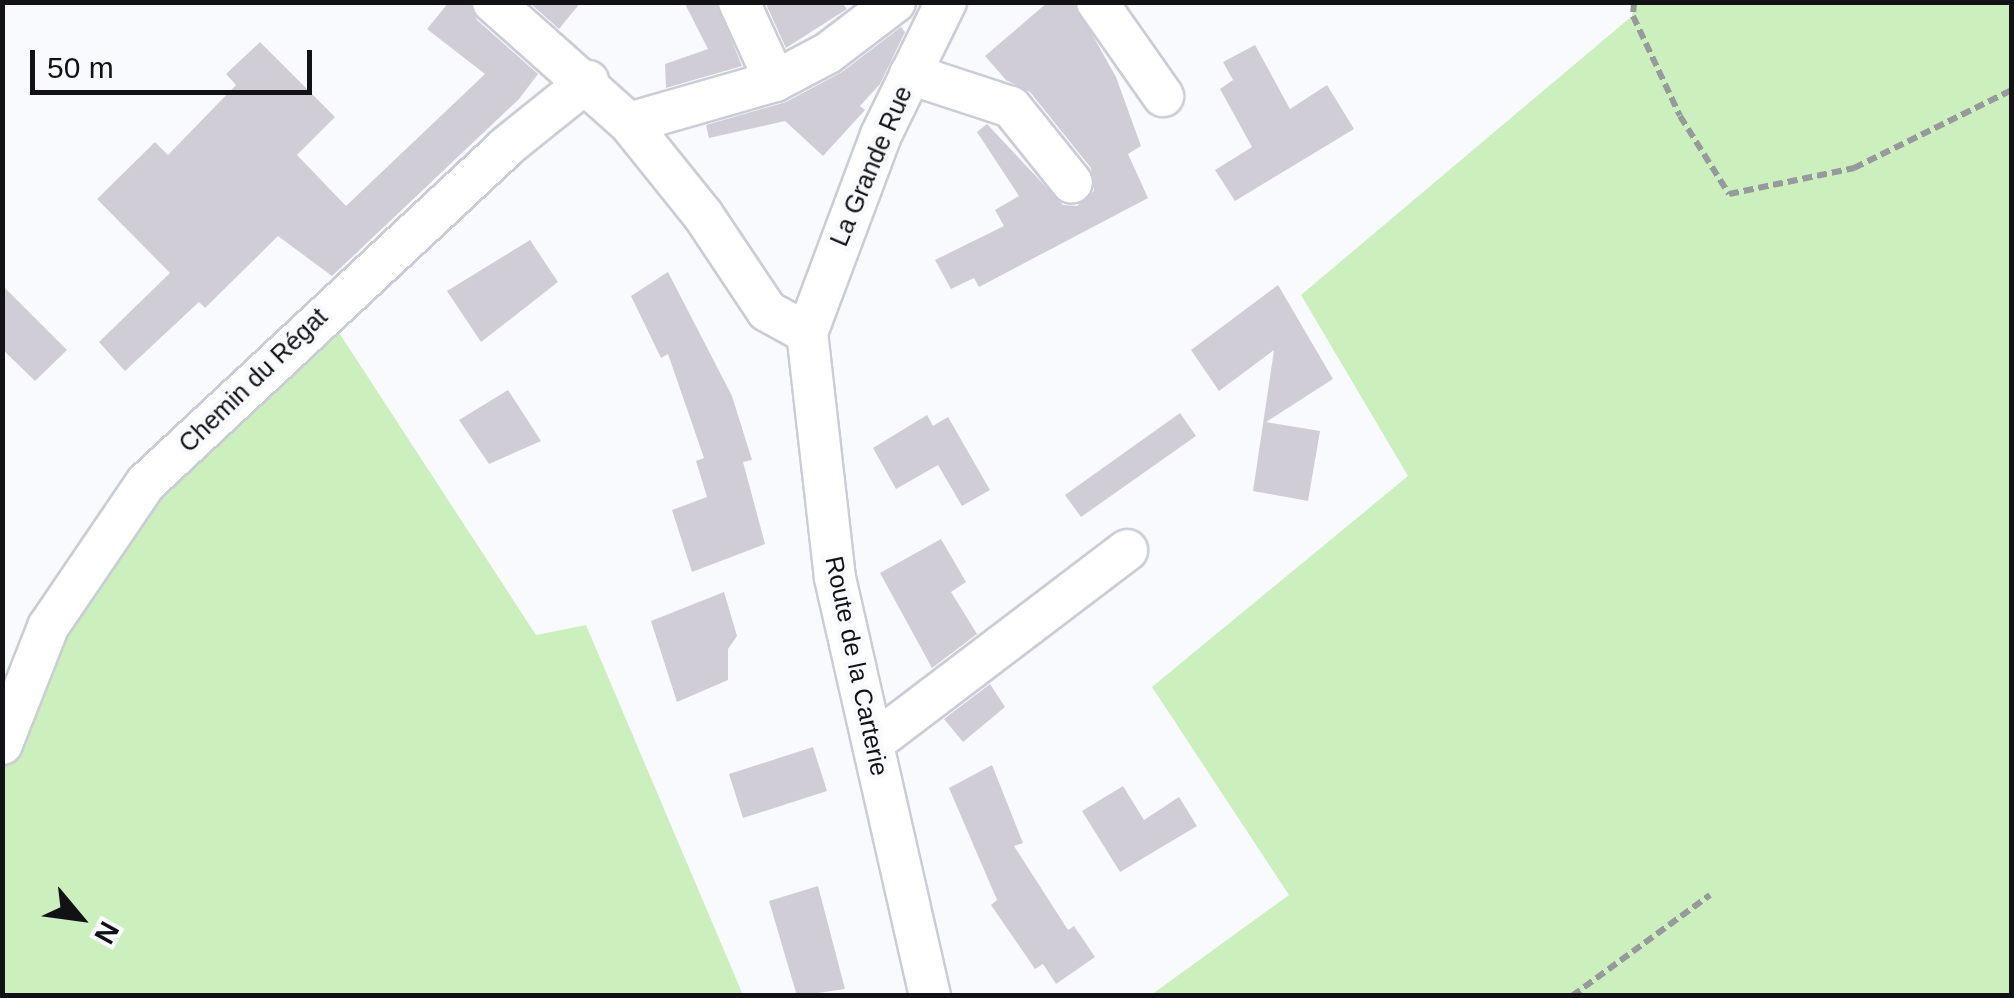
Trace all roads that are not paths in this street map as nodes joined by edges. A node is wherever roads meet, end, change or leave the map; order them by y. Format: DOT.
graph roads {
  1 [pos="493,2"];
  2 [pos="739,2"];
  3 [pos="894,2"];
  4 [pos="946,2"];
  5 [pos="1096,2"];
  6 [pos="910,74"];
  7 [pos="775,81"];
  8 [pos="588,82"];
  9 [pos="1163,96"];
  10 [pos="629,123"];
  11 [pos="1072,183"];
  12 [pos="807,333"];
  13 [pos="1126,550"];
  14 [pos="873,743"];
  15 [pos="2,744"];
  16 [pos="930,996"];
  1 -- 8 [label="street"];
  2 -- 7 [label="street"];
  3 -- 7 [label="street"];
  4 -- 6 [label="street, La Grande Rue"];
  5 -- 9 [label="street"];
  6 -- 11 [label="street"];
  6 -- 12 [label="street, La Grande Rue"];
  7 -- 10 [label="street"];
  8 -- 10 [label="street"];
  8 -- 15 [label="street, Chemin du Régat"];
  10 -- 12 [label="street"];
  12 -- 14 [label="street, Route de la Carterie"];
  13 -- 14 [label="street"];
  14 -- 16 [label="street, Route de la Carterie"];
}
